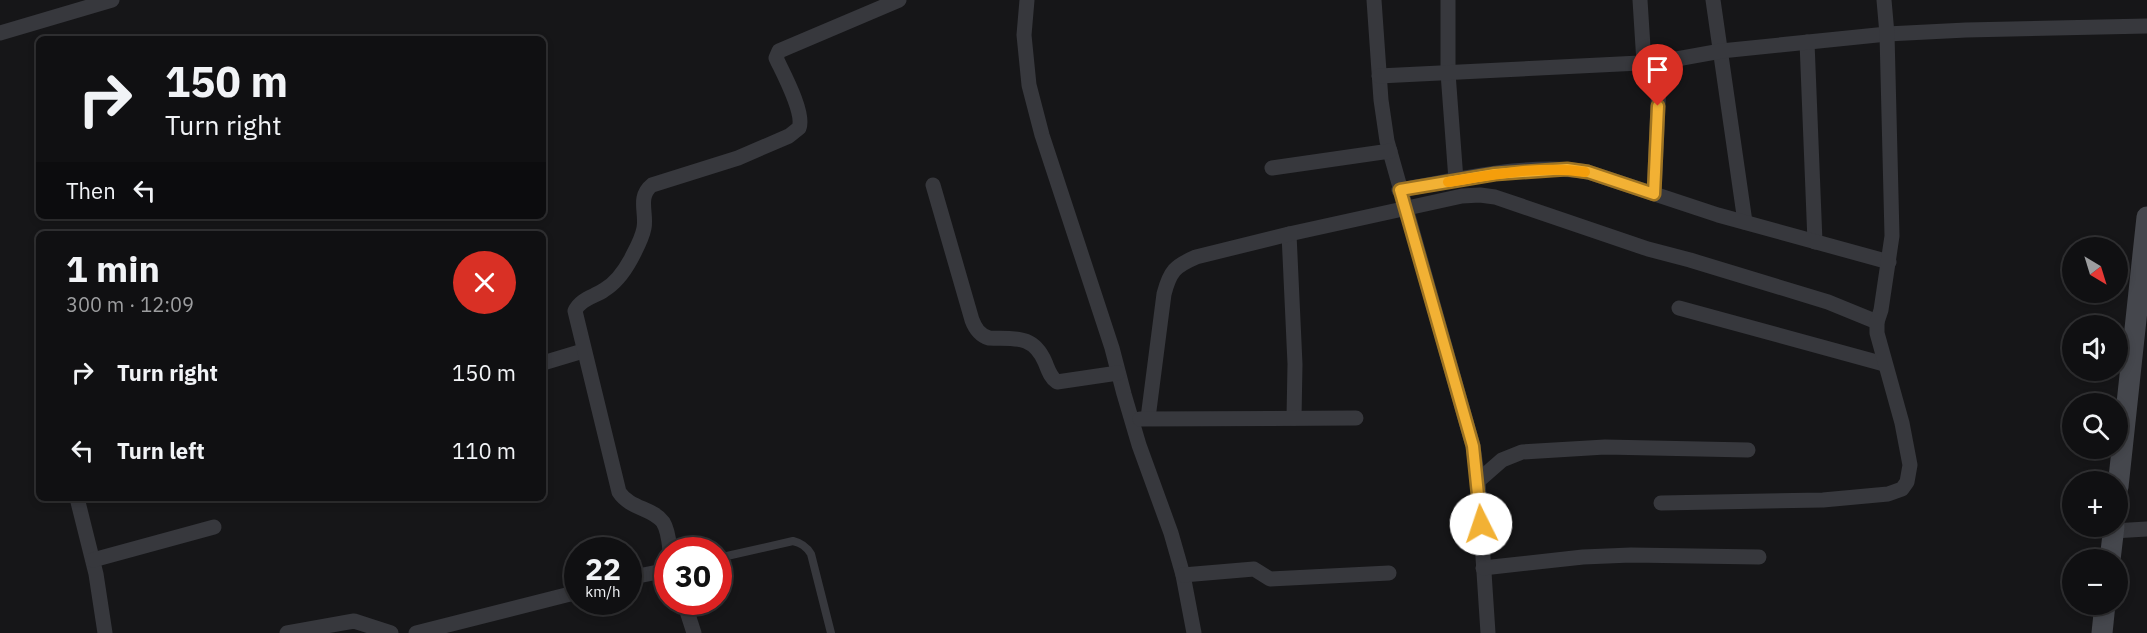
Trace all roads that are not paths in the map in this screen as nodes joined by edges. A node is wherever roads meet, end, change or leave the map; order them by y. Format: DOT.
graph roads {
  1 [pos="112,0"];
  2 [pos="899,0"];
  3 [pos="1027,0"];
  4 [pos="1374,0"];
  5 [pos="1448,0"];
  6 [pos="1640,0"];
  7 [pos="1713,0"];
  8 [pos="1884,0"];
  9 [pos="2147,26"];
  10 [pos="0,33"];
  11 [pos="1887,34"];
  12 [pos="1807,42"];
  13 [pos="1721,51"];
  14 [pos="1660,62"];
  15 [pos="1644,63"];
  16 [pos="1448,73"];
  17 [pos="1379,76"];
  18 [pos="1390,151"];
  19 [pos="1272,168"];
  20 [pos="1456,180"];
  21 [pos="933,185"];
  22 [pos="1654,194"];
  23 [pos="1402,200"];
  24 [pos="2147,217"];
  25 [pos="1745,222"];
  26 [pos="1289,234"];
  27 [pos="1815,242"];
  28 [pos="1889,262"];
  29 [pos="2144,265"];
  30 [pos="1679,308"];
  31 [pos="1879,316"];
  32 [pos="583,351"];
  33 [pos="546,362"];
  34 [pos="1884,364"];
  35 [pos="1118,373"];
  36 [pos="1294,418"];
  37 [pos="1356,418"];
  38 [pos="1141,419"];
  39 [pos="1748,450"];
  40 [pos="2120,471"];
  41 [pos="1478,481"];
  42 [pos="78,501"];
  43 [pos="1661,503"];
  44 [pos="214,527"];
  45 [pos="2128,529"];
  46 [pos="2147,529"];
  47 [pos="668,537"];
  48 [pos="732,555"];
  49 [pos="1759,557"];
  50 [pos="93,561"];
  51 [pos="1484,568"];
  52 [pos="1389,573"];
  53 [pos="1184,575"];
  54 [pos="564,596"];
  55 [pos="688,615"];
  56 [pos="2104,615"];
  57 [pos="105,633"];
  58 [pos="287,633"];
  59 [pos="391,633"];
  60 [pos="416,633"];
  61 [pos="694,633"];
  62 [pos="831,633"];
  63 [pos="1194,633"];
  64 [pos="1488,633"];
  65 [pos="2102,633"];
  1 -- 10 [label="street"];
  2 -- 32 [label="street"];
  3 -- 35 [label="street"];
  4 -- 17 [label="street"];
  5 -- 16 [label="street"];
  6 -- 15 [label="street"];
  7 -- 13 [label="street"];
  8 -- 11 [label="street"];
  9 -- 11 [label="street"];
  11 -- 12 [label="street"];
  11 -- 28 [label="street"];
  12 -- 13 [label="street"];
  12 -- 27 [label="street"];
  13 -- 14 [label="street"];
  13 -- 25 [label="street"];
  14 -- 15 [label="street"];
  14 -- 22 [label="street"];
  15 -- 16 [label="street"];
  16 -- 17 [label="street"];
  16 -- 20 [label="street"];
  17 -- 18 [label="street"];
  18 -- 19 [label="street"];
  18 -- 23 [label="street"];
  20 -- 22 [label="street"];
  20 -- 23 [label="street"];
  21 -- 35 [label="street"];
  22 -- 25 [label="street"];
  23 -- 26 [label="street"];
  23 -- 31 [label="street"];
  23 -- 41 [label="street"];
  24 -- 29 [label="street"];
  25 -- 27 [label="street"];
  26 -- 36 [label="street"];
  26 -- 38 [label="street"];
  27 -- 28 [label="street"];
  28 -- 31 [label="street"];
  29 -- 40 [label="street"];
  30 -- 34 [label="street"];
  31 -- 34 [label="street"];
  32 -- 33 [label="street"];
  32 -- 47 [label="street"];
  34 -- 43 [label="street"];
  35 -- 38 [label="street"];
  36 -- 37 [label="street"];
  36 -- 38 [label="street"];
  38 -- 53 [label="street"];
  39 -- 41 [label="street"];
  41 -- 51 [label="street"];
  42 -- 50 [label="street"];
  44 -- 50 [label="street"];
  45 -- 46 [label="street"];
  48 -- 62 [label="lane"];
  49 -- 51 [label="street"];
  50 -- 57 [label="street"];
  51 -- 64 [label="street"];
  52 -- 53 [label="street"];
  53 -- 63 [label="street"];
  54 -- 60 [label="street"];
  55 -- 61 [label="street"];
  56 -- 65 [label="street"];
  58 -- 59 [label="street"];
}
